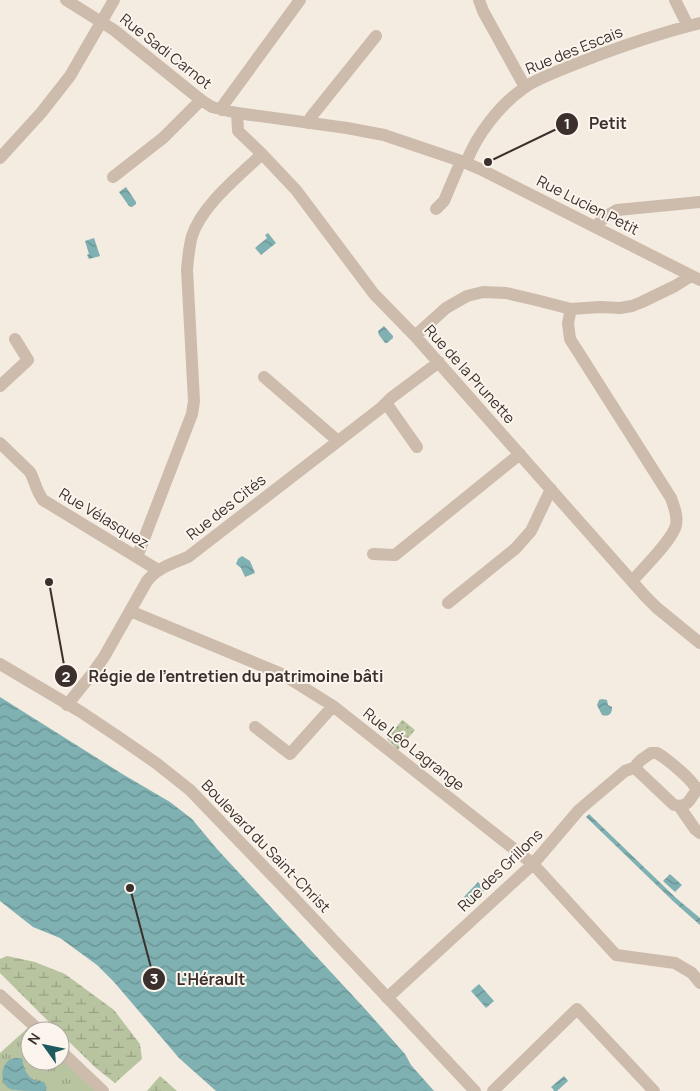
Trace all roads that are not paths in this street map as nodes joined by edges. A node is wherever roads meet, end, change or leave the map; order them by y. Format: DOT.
graph roads {
  1 [pos="66,0"];
  2 [pos="114,0"];
  3 [pos="300,0"];
  4 [pos="479,0"];
  5 [pos="675,0"];
  6 [pos="102,22"];
  7 [pos="694,25"];
  8 [pos="376,36"];
  9 [pos="525,87"];
  10 [pos="200,100"];
  11 [pos="222,110"];
  12 [pos="237,113"];
  13 [pos="308,123"];
  14 [pos="262,154"];
  15 [pos="0,158"];
  16 [pos="463,162"];
  17 [pos="113,177"];
  18 [pos="700,202"];
  19 [pos="436,209"];
  20 [pos="595,227"];
  21 [pos="695,278"];
  22 [pos="571,309"];
  23 [pos="415,336"];
  24 [pos="16,339"];
  25 [pos="439,362"];
  26 [pos="264,377"];
  27 [pos="0,386"];
  28 [pos="386,403"];
  29 [pos="338,441"];
  30 [pos="0,443"];
  31 [pos="417,447"];
  32 [pos="520,454"];
  33 [pos="551,489"];
  34 [pos="373,554"];
  35 [pos="137,557"];
  36 [pos="158,570"];
  37 [pos="632,581"];
  38 [pos="448,603"];
  39 [pos="130,612"];
  40 [pos="700,643"];
  41 [pos="0,664"];
  42 [pos="67,705"];
  43 [pos="333,706"];
  44 [pos="255,727"];
  45 [pos="636,767"];
  46 [pos="698,788"];
  47 [pos="679,806"];
  48 [pos="700,834"];
  49 [pos="532,864"];
  50 [pos="700,983"];
  51 [pos="0,995"];
  52 [pos="387,998"];
  53 [pos="29,1021"];
  54 [pos="70,1060"];
  55 [pos="103,1091"];
  56 [pos="475,1091"];
  57 [pos="493,1091"];
  58 [pos="654,1091"];
  1 -- 6 [label="street, Rue Sadi Carnot"];
  2 -- 6 [label="street"];
  3 -- 11 [label="street"];
  4 -- 9 [label="street"];
  5 -- 7 [label="street"];
  6 -- 10 [label="street, Rue Sadi Carnot"];
  6 -- 15 [label="street"];
  7 -- 9 [label="street, Rue des Escais"];
  8 -- 13 [label="street"];
  9 -- 16 [label="street, Rue des Escais"];
  10 -- 11 [label="street, Rue Sadi Carnot"];
  10 -- 17 [label="street"];
  11 -- 12 [label="street, Rue Lucien Petit"];
  12 -- 13 [label="street, Rue Lucien Petit"];
  12 -- 14 [label="street, Rue de la Prunette"];
  13 -- 16 [label="street, Rue Lucien Petit"];
  14 -- 23 [label="street, Rue de la Prunette"];
  14 -- 35 [label="street"];
  16 -- 19 [label="street"];
  16 -- 20 [label="street, Rue Lucien Petit"];
  18 -- 20 [label="street"];
  20 -- 21 [label="street, Rue Lucien Petit"];
  21 -- 22 [label="street"];
  22 -- 23 [label="street"];
  22 -- 37 [label="street"];
  23 -- 25 [label="street, Rue de la Prunette"];
  24 -- 27 [label="street"];
  25 -- 28 [label="street, Rue des Cités"];
  25 -- 32 [label="street, Rue de la Prunette"];
  26 -- 29 [label="street"];
  28 -- 29 [label="street, Rue des Cités"];
  28 -- 31 [label="street"];
  29 -- 36 [label="street, Rue des Cités"];
  30 -- 35 [label="street, Rue Vélasquez"];
  32 -- 33 [label="street, Rue de la Prunette"];
  32 -- 34 [label="street"];
  33 -- 37 [label="street, Rue de la Prunette"];
  33 -- 38 [label="street"];
  35 -- 36 [label="street, Rue Vélasquez"];
  36 -- 39 [label="street, Rue des Cités"];
  37 -- 40 [label="street, Rue de la Prunette"];
  39 -- 42 [label="street, Rue des Cités"];
  39 -- 43 [label="street, Rue Léo Lagrange"];
  41 -- 42 [label="street, Boulevard du Saint-Christ"];
  42 -- 52 [label="street, Boulevard du Saint-Christ"];
  43 -- 44 [label="street"];
  43 -- 49 [label="street, Rue Léo Lagrange"];
  45 -- 46 [label="street, Rue des Grillons"];
  45 -- 47 [label="street"];
  45 -- 49 [label="street, Rue des Grillons"];
  46 -- 47 [label="street, Rue des Grillons"];
  47 -- 48 [label="street"];
  49 -- 50 [label="street, Rue Léo Lagrange"];
  49 -- 52 [label="street, Rue des Grillons"];
  51 -- 53 [label="street"];
  52 -- 56 [label="street, Boulevard du Saint-Christ"];
  54 -- 55 [label="street"];
  57 -- 58 [label="street"];
}
